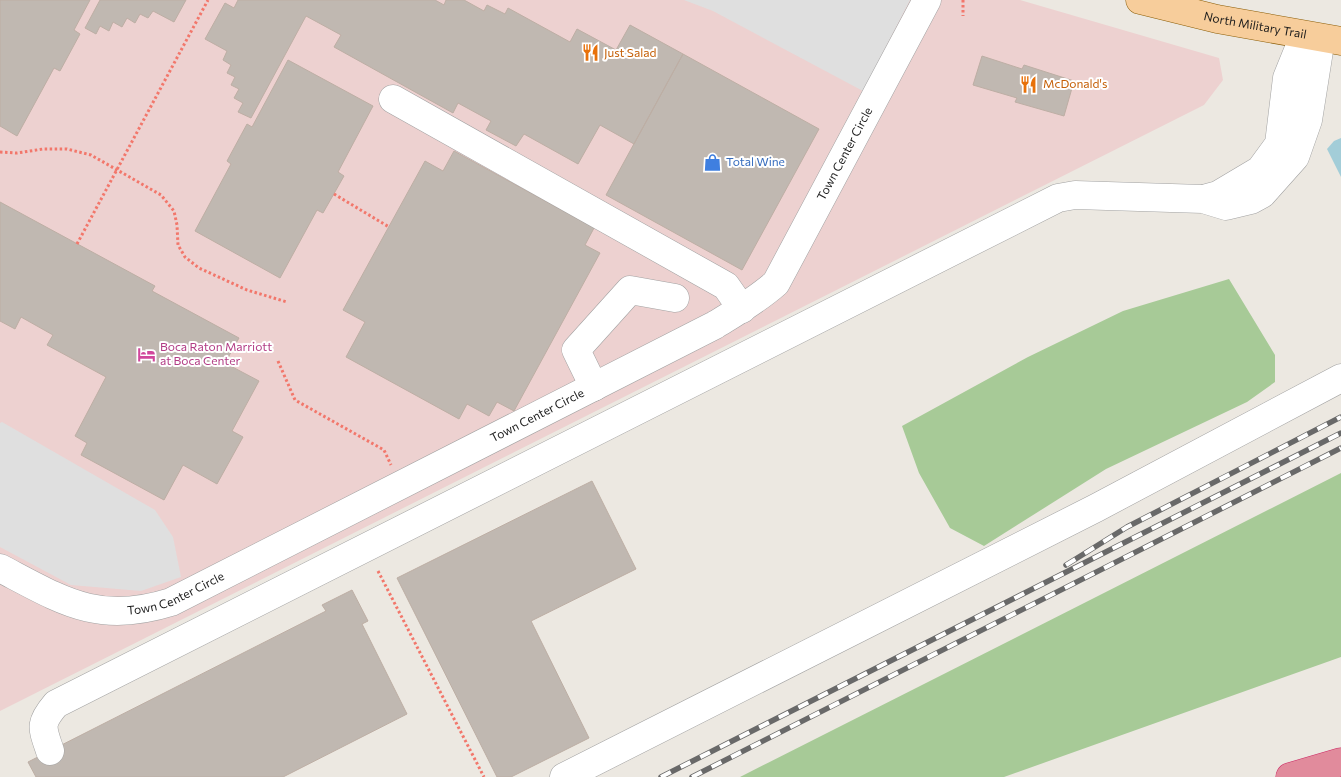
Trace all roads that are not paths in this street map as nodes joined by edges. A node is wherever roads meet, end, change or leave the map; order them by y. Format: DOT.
graph roads {
  1 [pos="927,0"];
  2 [pos="1140,0"];
  3 [pos="1322,38"];
  4 [pos="393,99"];
  5 [pos="675,298"];
  6 [pos="736,312"];
  7 [pos="749,354"];
  8 [pos="1341,378"];
  9 [pos="594,386"];
  10 [pos="0,568"];
  11 [pos="185,595"];
  12 [pos="203,629"];
  13 [pos="50,751"];
  14 [pos="1341,752"];
  15 [pos="1341,762"];
  16 [pos="1295,776"];
  17 [pos="564,777"];
  1 -- 6 [label="street, Town Center Circle"];
  2 -- 3 [label="main road, North Military Trail"];
  3 -- 7 [label="street"];
  4 -- 6 [label="street"];
  5 -- 9 [label="street"];
  6 -- 7 [label="street"];
  6 -- 9 [label="street, Town Center Circle"];
  7 -- 12 [label="street"];
  8 -- 17 [label="street"];
  9 -- 11 [label="street, Town Center Circle"];
  10 -- 11 [label="street, Town Center Circle"];
  11 -- 12 [label="street"];
  12 -- 13 [label="street"];
  14 -- 16 [label="highway"];
  15 -- 16 [label="highway"];
}
